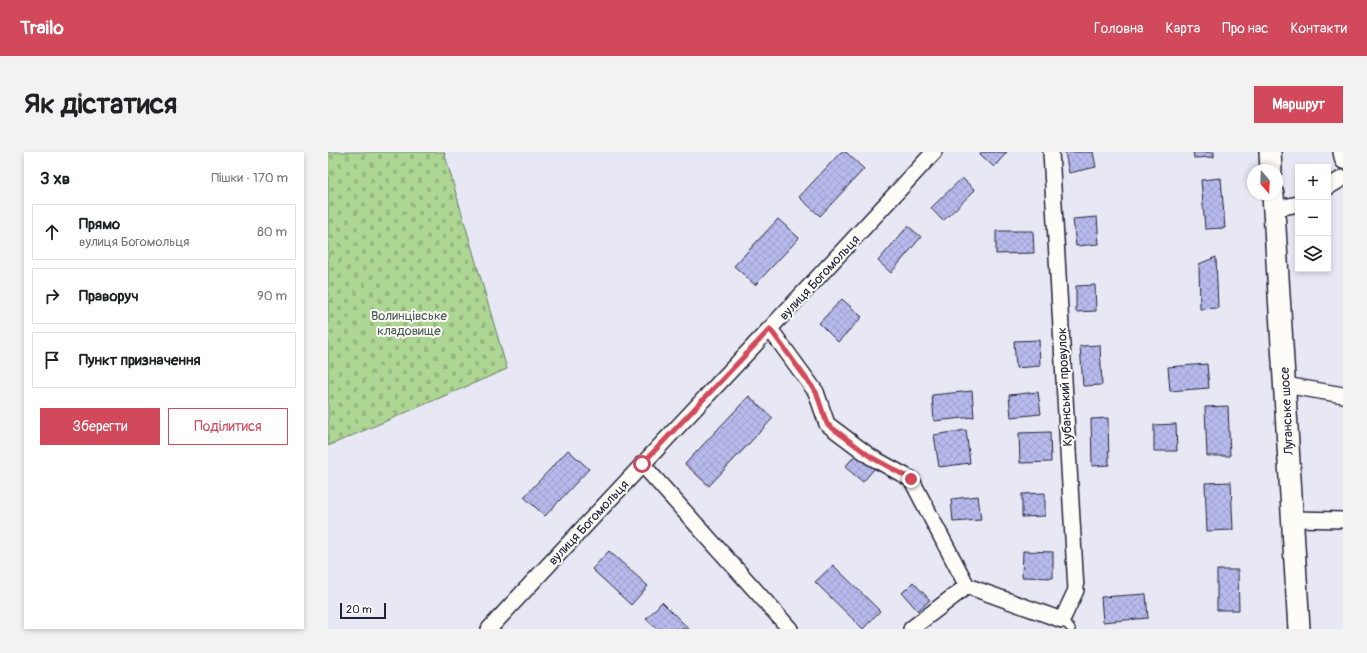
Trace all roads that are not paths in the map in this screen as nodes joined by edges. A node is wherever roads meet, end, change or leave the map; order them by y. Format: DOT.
graph roads {
  1 [pos="934,152"];
  2 [pos="1050,152"];
  3 [pos="1270,152"];
  4 [pos="1341,152"];
  5 [pos="1343,161"];
  6 [pos="1271,164"];
  7 [pos="1343,178"];
  8 [pos="1331,185"];
  9 [pos="1273,202"];
  10 [pos="1295,204"];
  11 [pos="770,329"];
  12 [pos="1285,385"];
  13 [pos="1343,396"];
  14 [pos="642,464"];
  15 [pos="1293,519"];
  16 [pos="1343,520"];
  17 [pos="967,586"];
  18 [pos="1067,625"];
  19 [pos="489,629"];
  20 [pos="790,629"];
  21 [pos="911,629"];
  22 [pos="1299,629"];
  1 -- 11 [label="street, вулиця Богомольця"];
  2 -- 18 [label="street, Кубанський провулок"];
  3 -- 6 [label="main road"];
  4 -- 5 [label="street"];
  7 -- 8 [label="street"];
  9 -- 10 [label="street"];
  9 -- 12 [label="main road, Луганське шосе"];
  11 -- 14 [label="street, вулиця Богомольця"];
  11 -- 17 [label="street"];
  12 -- 13 [label="street"];
  12 -- 15 [label="main road, Луганське шосе"];
  14 -- 19 [label="street, вулиця Богомольця"];
  14 -- 20 [label="street"];
  15 -- 16 [label="street"];
  15 -- 22 [label="main road, Луганське шосе"];
  17 -- 18 [label="street"];
  17 -- 21 [label="street"];
}
